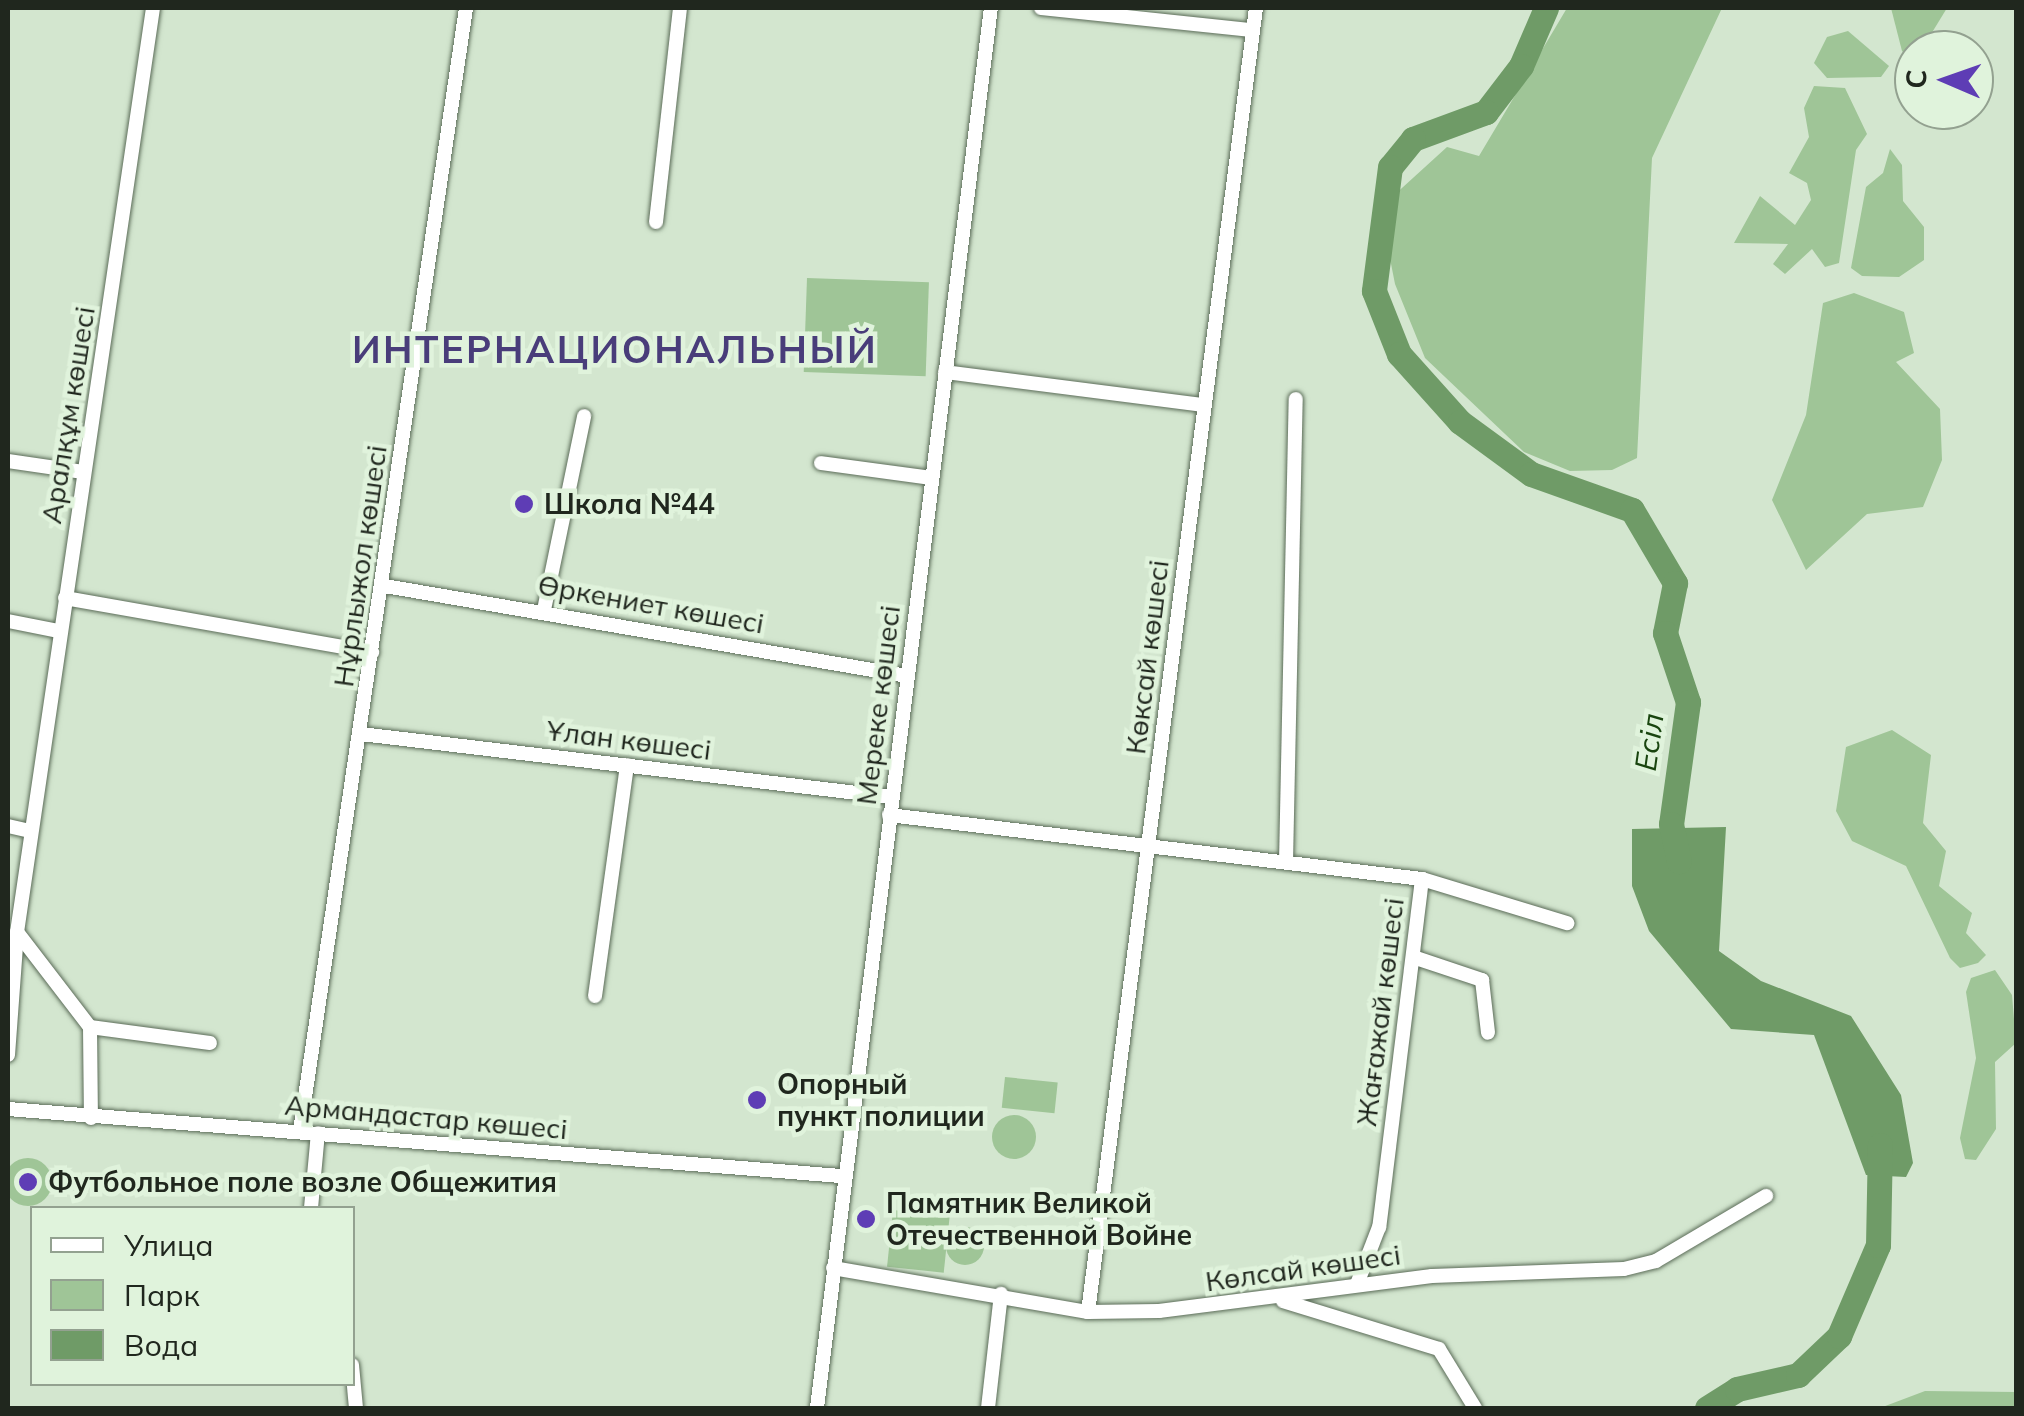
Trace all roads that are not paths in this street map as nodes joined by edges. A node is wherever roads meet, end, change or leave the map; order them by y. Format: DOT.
graph roads {
  1 [pos="153,8"];
  2 [pos="466,8"];
  3 [pos="680,8"];
  4 [pos="991,8"];
  5 [pos="1042,8"];
  6 [pos="1256,8"];
  7 [pos="1252,30"];
  8 [pos="656,222"];
  9 [pos="945,372"];
  10 [pos="1296,399"];
  11 [pos="1202,405"];
  12 [pos="584,416"];
  13 [pos="8,461"];
  14 [pos="821,463"];
  15 [pos="82,472"];
  16 [pos="932,478"];
  17 [pos="385,586"];
  18 [pos="65,598"];
  19 [pos="544,610"];
  20 [pos="8,621"];
  21 [pos="59,631"];
  22 [pos="372,652"];
  23 [pos="907,676"];
  24 [pos="360,734"];
  25 [pos="628,764"];
  26 [pos="891,797"];
  27 [pos="888,815"];
  28 [pos="8,826"];
  29 [pos="26,830"];
  30 [pos="1150,849"];
  31 [pos="1286,862"];
  32 [pos="1422,880"];
  33 [pos="1567,923"];
  34 [pos="17,932"];
  35 [pos="1413,957"];
  36 [pos="595,996"];
  37 [pos="90,1026"];
  38 [pos="1488,1033"];
  39 [pos="210,1043"];
  40 [pos="8,1055"];
  41 [pos="8,1109"];
  42 [pos="91,1118"];
  43 [pos="300,1131"];
  44 [pos="318,1133"];
  45 [pos="840,1176"];
  46 [pos="1766,1196"];
  47 [pos="312,1206"];
  48 [pos="833,1268"];
  49 [pos="1358,1284"];
  50 [pos="1001,1294"];
  51 [pos="1277,1300"];
  52 [pos="1088,1312"];
  53 [pos="817,1408"];
  54 [pos="988,1408"];
  55 [pos="1475,1408"];
  1 -- 15 [label="street, Аралқұм көшесі"];
  2 -- 17 [label="street, Нұрлыжол көшесі"];
  3 -- 8 [label="street"];
  4 -- 9 [label="street, Мереке көшесі"];
  5 -- 7 [label="street"];
  6 -- 7 [label="street, Көксай көшесі"];
  7 -- 11 [label="street, Көксай көшесі"];
  9 -- 11 [label="street"];
  9 -- 16 [label="street, Мереке көшесі"];
  10 -- 31 [label="street"];
  11 -- 30 [label="street, Көксай көшесі"];
  12 -- 19 [label="street"];
  13 -- 15 [label="street"];
  14 -- 16 [label="street"];
  15 -- 18 [label="street, Аралқұм көшесі"];
  16 -- 23 [label="street, Мереке көшесі"];
  17 -- 19 [label="street, Өркениет көшесі"];
  17 -- 22 [label="street, Нұрлыжол көшесі"];
  18 -- 21 [label="street, Аралқұм көшесі"];
  18 -- 22 [label="street"];
  19 -- 23 [label="street, Өркениет көшесі"];
  20 -- 21 [label="street"];
  21 -- 29 [label="street, Аралқұм көшесі"];
  22 -- 24 [label="street, Нұрлыжол көшесі"];
  23 -- 26 [label="street, Мереке көшесі"];
  24 -- 25 [label="street, Ұлан көшесі"];
  24 -- 43 [label="street, Нұрлыжол көшесі"];
  25 -- 26 [label="street, Ұлан көшесі"];
  25 -- 36 [label="street"];
  26 -- 27 [label="street, Мереке көшесі"];
  27 -- 30 [label="street"];
  27 -- 45 [label="street, Мереке көшесі"];
  28 -- 29 [label="street"];
  29 -- 34 [label="street, Аралқұм көшесі"];
  30 -- 31 [label="street, Жағажай көшесі"];
  30 -- 52 [label="street, Көксай көшесі"];
  31 -- 32 [label="street, Жағажай көшесі"];
  32 -- 33 [label="street"];
  32 -- 35 [label="street, Жағажай көшесі"];
  34 -- 37 [label="street"];
  34 -- 40 [label="street, Аралқұм көшесі"];
  35 -- 38 [label="street"];
  35 -- 49 [label="street, Жағажай көшесі"];
  37 -- 39 [label="street"];
  37 -- 42 [label="street"];
  41 -- 42 [label="street, Армандастар көшесі"];
  42 -- 43 [label="street, Армандастар көшесі"];
  43 -- 44 [label="street, Армандастар көшесі"];
  44 -- 45 [label="street, Армандастар көшесі"];
  44 -- 47 [label="street"];
  45 -- 48 [label="street, Мереке көшесі"];
  46 -- 49 [label="street, Көлсай көшесі"];
  48 -- 50 [label="street, Көлсай көшесі"];
  48 -- 53 [label="street, Мереке көшесі"];
  49 -- 51 [label="street, Көлсай көшесі"];
  50 -- 52 [label="street, Көлсай көшесі"];
  50 -- 54 [label="street"];
  51 -- 52 [label="street, Көлсай көшесі"];
  51 -- 55 [label="street"];
}
